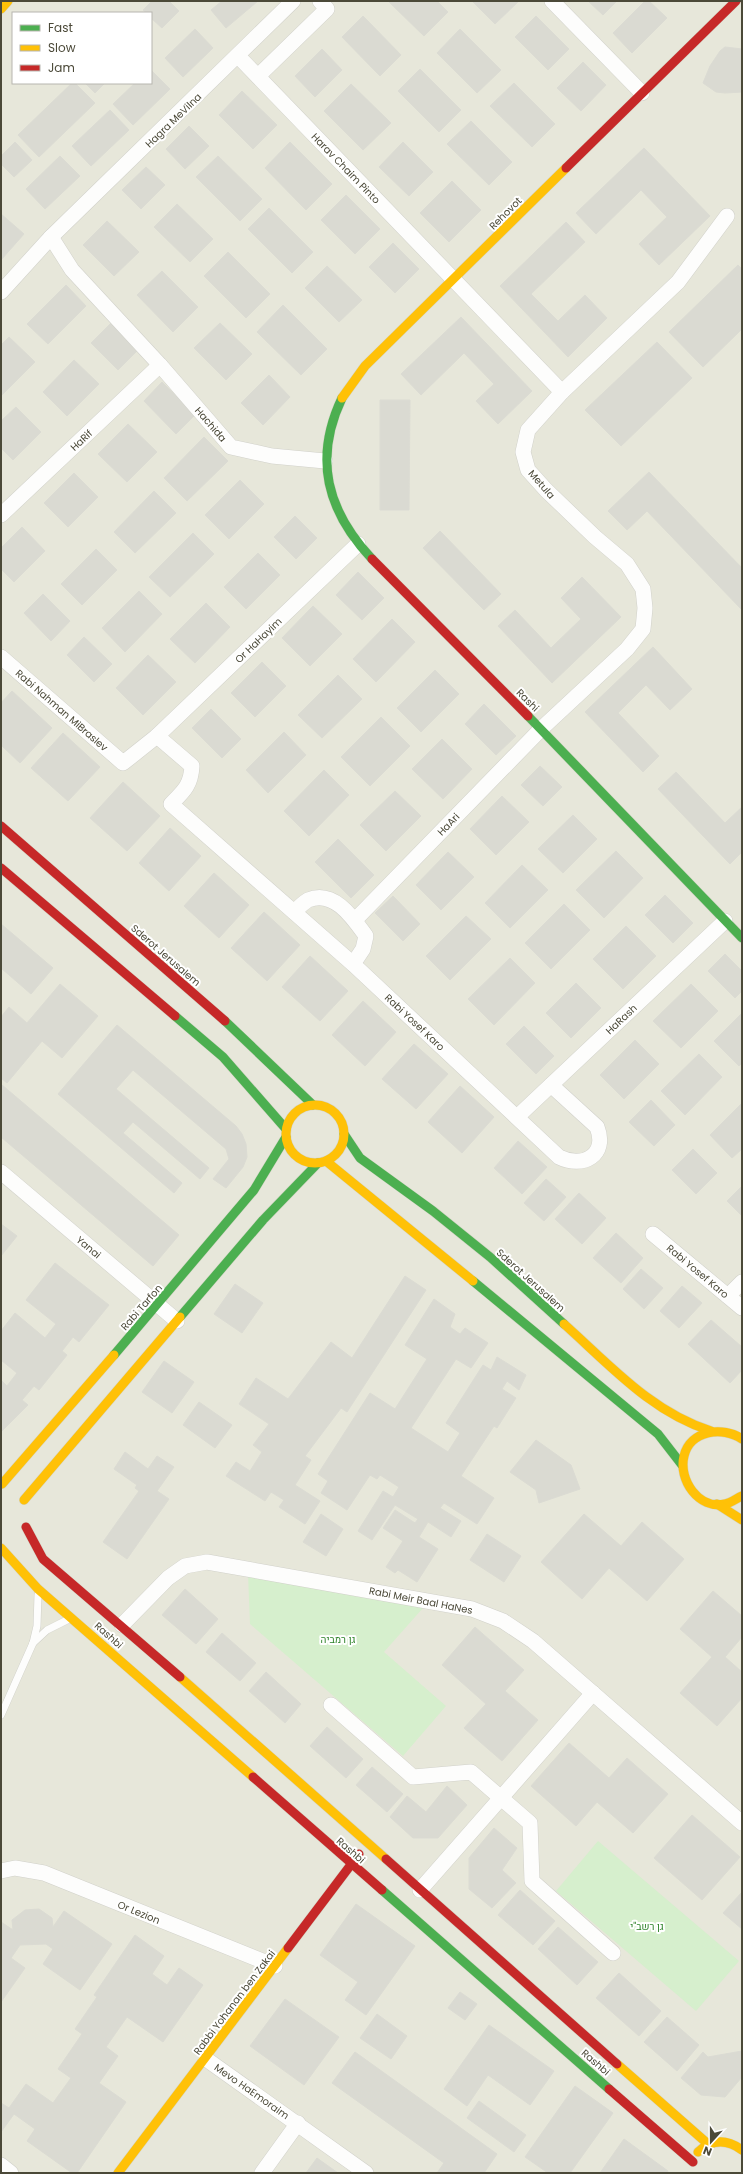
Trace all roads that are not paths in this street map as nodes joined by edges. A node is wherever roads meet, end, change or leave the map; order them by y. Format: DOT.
graph roads {
  1 [pos="8,1"];
  2 [pos="293,1"];
  3 [pos="320,1"];
  4 [pos="552,1"];
  5 [pos="737,1"];
  6 [pos="742,5"];
  7 [pos="1,9"];
  8 [pos="238,56"];
  9 [pos="258,76"];
  10 [pos="642,93"];
  11 [pos="727,216"];
  12 [pos="52,237"];
  13 [pos="454,279"];
  14 [pos="1,292"];
  15 [pos="160,365"];
  16 [pos="562,392"];
  17 [pos="326,461"];
  18 [pos="1,515"];
  19 [pos="358,544"];
  20 [pos="1,657"];
  21 [pos="541,729"];
  22 [pos="157,736"];
  23 [pos="123,763"];
  24 [pos="1,826"];
  25 [pos="1,868"];
  26 [pos="294,912"];
  27 [pos="355,920"];
  28 [pos="725,921"];
  29 [pos="742,938"];
  30 [pos="353,964"];
  31 [pos="551,1085"];
  32 [pos="313,1105"];
  33 [pos="517,1117"];
  34 [pos="286,1133"];
  35 [pos="344,1134"];
  36 [pos="322,1162"];
  37 [pos="1,1172"];
  38 [pos="653,1234"];
  39 [pos="742,1282"];
  40 [pos="728,1296"];
  41 [pos="158,1305"];
  42 [pos="742,1308"];
  43 [pos="177,1322"];
  44 [pos="740,1425"];
  45 [pos="711,1431"];
  46 [pos="723,1431"];
  47 [pos="742,1439"];
  48 [pos="682,1465"];
  49 [pos="742,1496"];
  50 [pos="18,1504"];
  51 [pos="717,1504"];
  52 [pos="742,1520"];
  53 [pos="4,1547"];
  54 [pos="38,1589"];
  55 [pos="72,1617"];
  56 [pos="122,1625"];
  57 [pos="33,1643"];
  58 [pos="593,1693"];
  59 [pos="331,1705"];
  60 [pos="1,1715"];
  61 [pos="501,1797"];
  62 [pos="742,1823"];
  63 [pos="367,1844"];
  64 [pos="351,1865"];
  65 [pos="1,1871"];
  66 [pos="420,1890"];
  67 [pos="613,1953"];
  68 [pos="275,1966"];
  69 [pos="206,2059"];
  70 [pos="298,2123"];
  71 [pos="708,2144"];
  72 [pos="740,2144"];
  73 [pos="1,2165"];
  74 [pos="12,2173"];
  75 [pos="118,2173"];
  76 [pos="262,2173"];
  77 [pos="366,2173"];
  1 -- 7 [label="street"];
  2 -- 8 [label="street, Hagra MeVilna"];
  3 -- 9 [label="street"];
  4 -- 10 [label="street"];
  5 -- 6 [label="street"];
  5 -- 10 [label="street, Rehovot"];
  8 -- 9 [label="street, Harav Chaim Pinto"];
  8 -- 12 [label="street, Hagra MeVilna"];
  9 -- 13 [label="street, Harav Chaim Pinto"];
  10 -- 13 [label="street, Rehovot"];
  11 -- 16 [label="street, Metula"];
  12 -- 14 [label="street, Hagra MeVilna"];
  12 -- 15 [label="street"];
  13 -- 16 [label="street, Harav Chaim Pinto"];
  13 -- 17 [label="street, Rehovot"];
  15 -- 17 [label="street, Hachida"];
  15 -- 18 [label="street, HaRif"];
  16 -- 21 [label="street, Metula"];
  17 -- 19 [label="street, Rashi"];
  19 -- 21 [label="street, Rashi"];
  19 -- 22 [label="street, Or HaHayim"];
  20 -- 23 [label="street, Rabi Nahman MiBraslev"];
  21 -- 27 [label="street, HaAri"];
  21 -- 28 [label="street, Rashi"];
  22 -- 23 [label="street, Or HaHayim"];
  22 -- 26 [label="street, Rabi Yosef Karo"];
  24 -- 32 [label="street, Sderot Jerusalem"];
  25 -- 34 [label="street"];
  26 -- 27 [label="street"];
  26 -- 30 [label="street, Rabi Yosef Karo"];
  27 -- 30 [label="street"];
  28 -- 29 [label="street, Rashi"];
  28 -- 31 [label="street, HaRash"];
  30 -- 33 [label="street, Rabi Yosef Karo"];
  31 -- 33 [label="street, HaRash"];
  31 -- 33 [label="street, Rabi Yosef Karo"];
  32 -- 34 [label="street"];
  32 -- 35 [label="street"];
  34 -- 36 [label="street"];
  34 -- 41 [label="street, Rabi Tarfon"];
  35 -- 36 [label="street"];
  35 -- 45 [label="street, Sderot Jerusalem"];
  36 -- 43 [label="street"];
  36 -- 48 [label="street"];
  37 -- 41 [label="street, Yanai"];
  38 -- 40 [label="street, Rabi Yosef Karo"];
  39 -- 40 [label="street"];
  40 -- 42 [label="street, Rabi Yosef Karo"];
  41 -- 43 [label="street, Yanai"];
  41 -- 50 [label="street, Rabi Tarfon"];
  43 -- 50 [label="street"];
  44 -- 46 [label="street"];
  45 -- 46 [label="street"];
  45 -- 48 [label="street"];
  46 -- 47 [label="street"];
  48 -- 51 [label="street"];
  49 -- 51 [label="street"];
  50 -- 56 [label="street, Rashbi"];
  51 -- 52 [label="street"];
  53 -- 54 [label="street, Rashbi"];
  54 -- 55 [label="street, Rashbi"];
  54 -- 57 [label="lane"];
  55 -- 57 [label="lane"];
  55 -- 64 [label="street, Rashbi"];
  56 -- 58 [label="street, Rabi Meir Baal HaNes"];
  56 -- 63 [label="street, Rashbi"];
  57 -- 60 [label="lane"];
  58 -- 61 [label="street"];
  58 -- 62 [label="street, Rabi Meir Baal HaNes"];
  59 -- 61 [label="street"];
  61 -- 66 [label="street"];
  61 -- 67 [label="street"];
  63 -- 64 [label="street, Rabbi Yohanan ben Zakai"];
  63 -- 66 [label="street, Rashbi"];
  64 -- 68 [label="street, Rabbi Yohanan ben Zakai"];
  64 -- 71 [label="street, Rashbi"];
  65 -- 68 [label="street, Or Lezion"];
  66 -- 71 [label="street, Rashbi"];
  68 -- 69 [label="street, Rabbi Yohanan ben Zakai"];
  69 -- 70 [label="street, Mevo HaEmoraim"];
  69 -- 75 [label="street, Rabbi Yohanan ben Zakai"];
  70 -- 76 [label="street, Mevo HaEmoraim"];
  70 -- 77 [label="street, Mevo HaEmoraim"];
  71 -- 72 [label="street"];
  73 -- 74 [label="street"];
}
